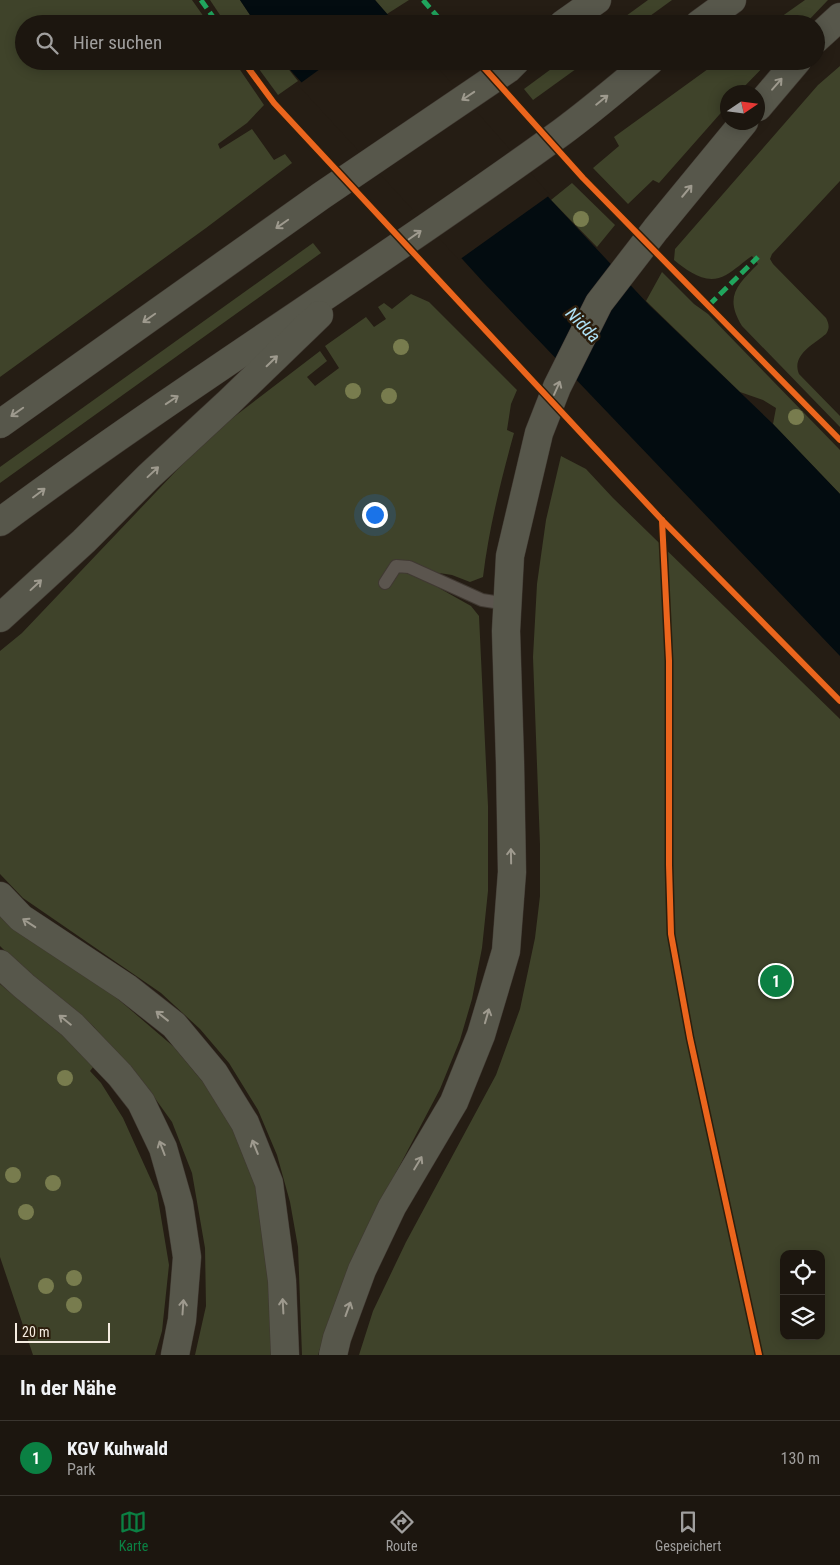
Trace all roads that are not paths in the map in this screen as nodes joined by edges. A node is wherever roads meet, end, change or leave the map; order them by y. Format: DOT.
graph roads {
  1 [pos="581,0"];
  2 [pos="597,0"];
  3 [pos="732,0"];
  4 [pos="566,15"];
  5 [pos="576,15"];
  6 [pos="711,15"];
  7 [pos="840,17"];
  8 [pos="825,31"];
  9 [pos="505,70"];
  10 [pos="639,70"];
  11 [pos="789,70"];
  12 [pos="765,98"];
  13 [pos="737,130"];
  14 [pos="375,262"];
  15 [pos="0,424"];
  16 [pos="0,522"];
  17 [pos="385,583"];
  18 [pos="507,604"];
  19 [pos="0,618"];
  20 [pos="0,896"];
  21 [pos="0,964"];
  22 [pos="175,1355"];
  23 [pos="285,1355"];
  24 [pos="333,1355"];
  1 -- 4 [label="highway"];
  2 -- 5 [label="highway"];
  3 -- 6 [label="highway"];
  7 -- 8 [label="highway"];
  9 -- 15 [label="highway, one-way"];
  14 -- 10 [label="highway, one-way"];
  12 -- 11 [label="highway, one-way"];
  18 -- 13 [label="highway, one-way"];
  16 -- 14 [label="highway, one-way"];
  19 -- 14 [label="highway, one-way"];
  17 -- 18 [label="lane"];
  24 -- 18 [label="highway, one-way"];
  23 -- 20 [label="highway, one-way"];
  22 -- 21 [label="highway, one-way"];
}
